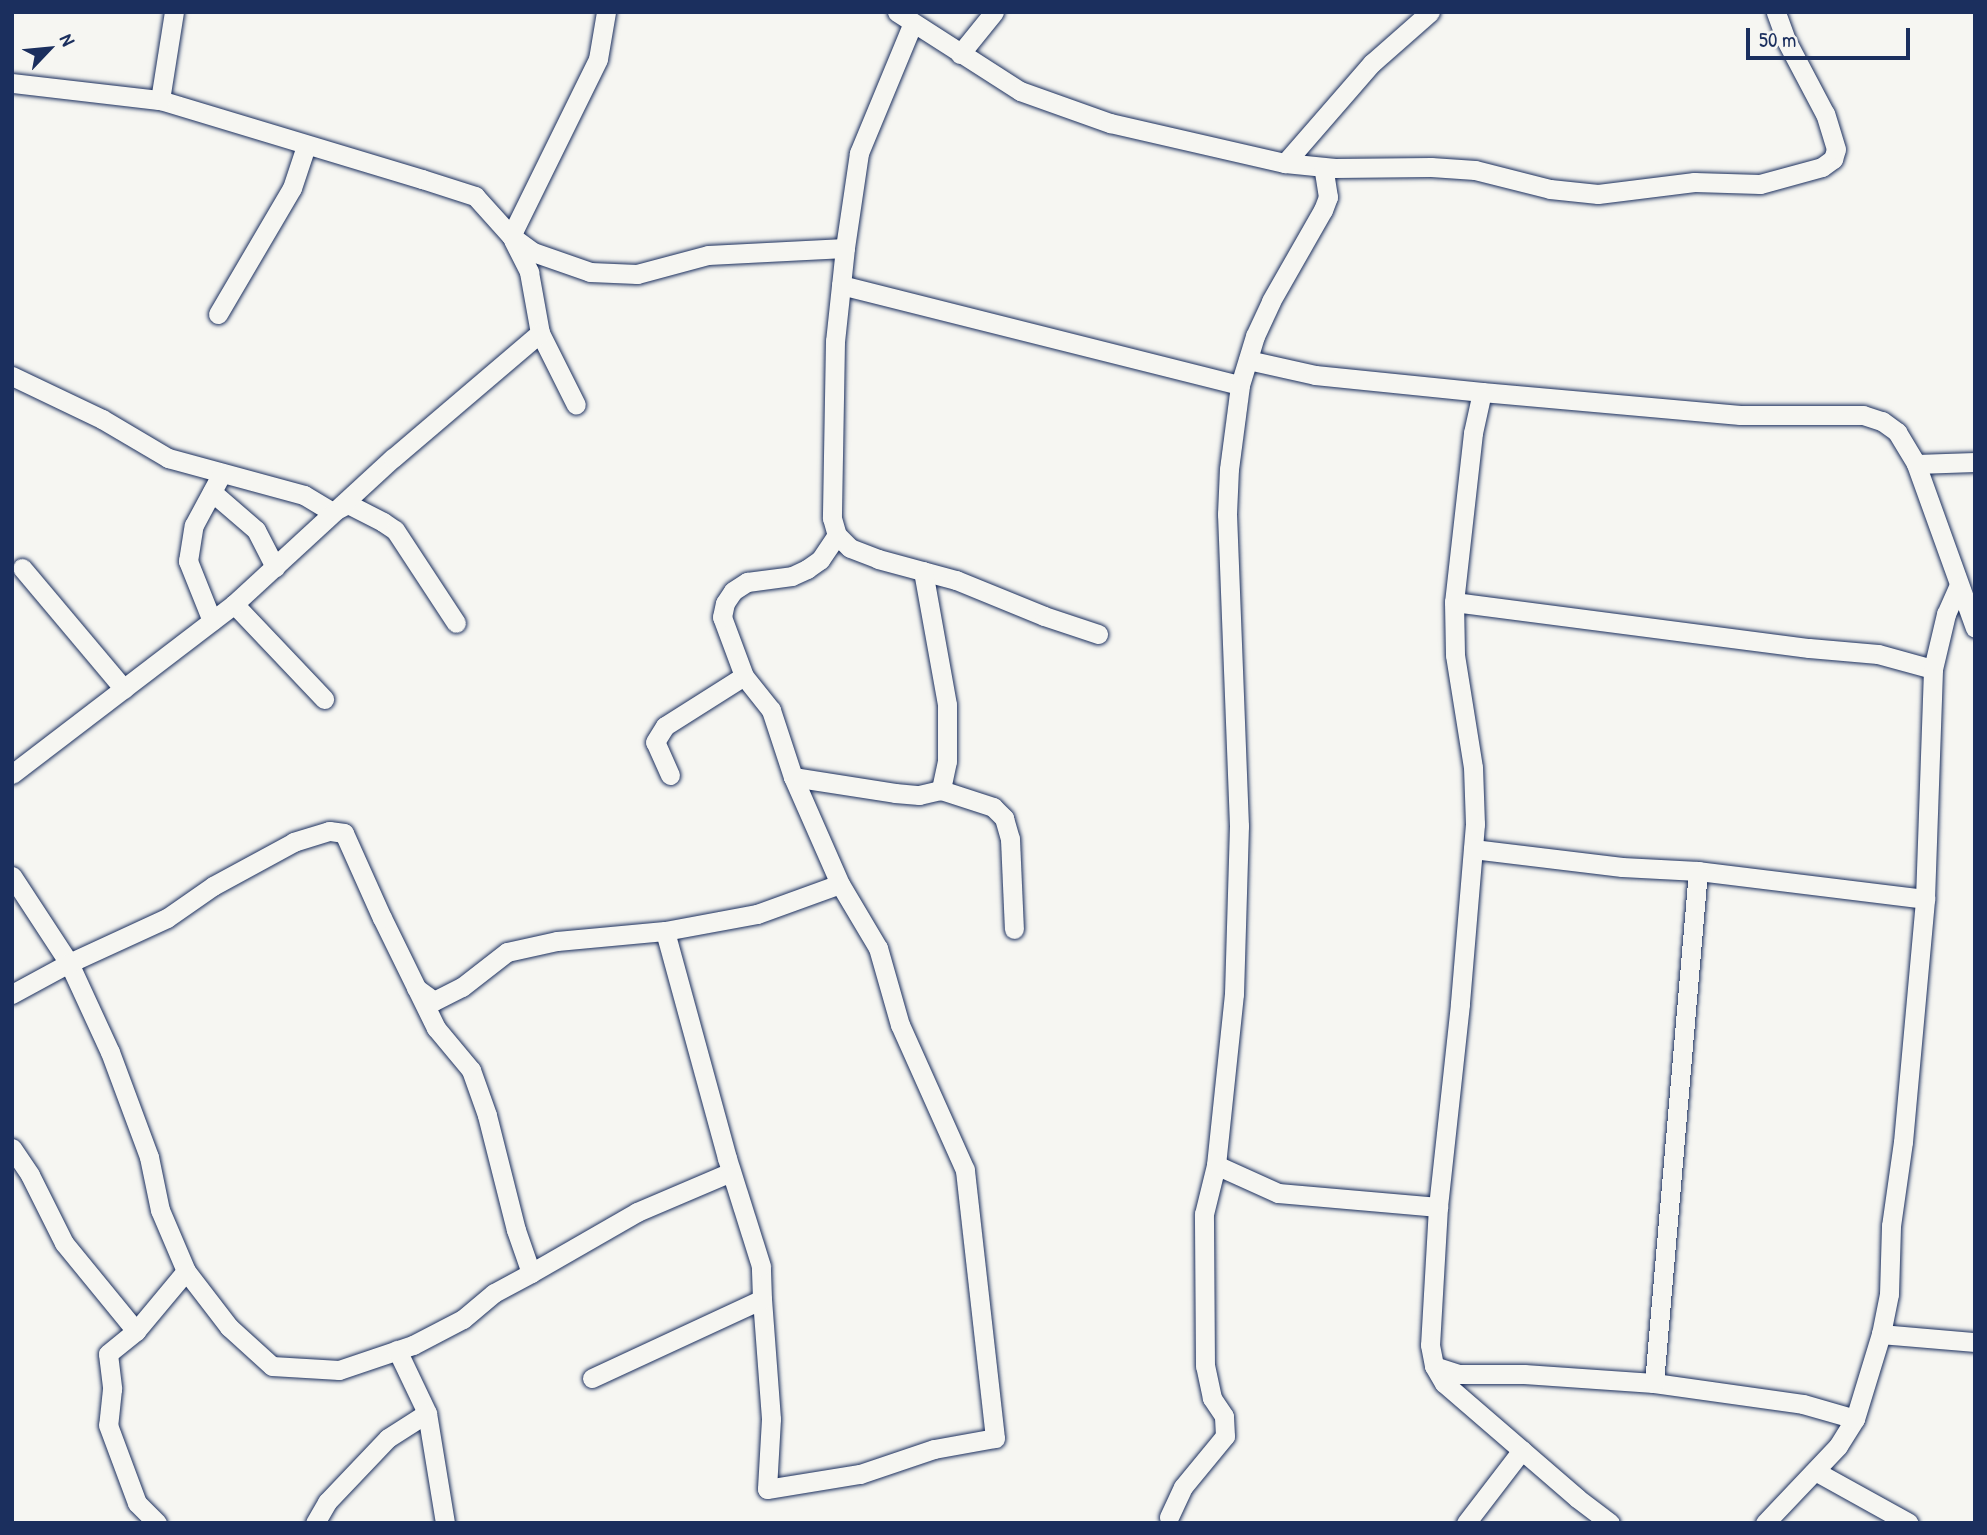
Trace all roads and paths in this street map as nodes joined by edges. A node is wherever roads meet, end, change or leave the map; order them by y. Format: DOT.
graph roads {
  1 [pos="174,12"];
  2 [pos="606,12"];
  3 [pos="994,12"];
  4 [pos="1430,12"];
  5 [pos="1776,12"];
  6 [pos="905,18"];
  7 [pos="960,54"];
  8 [pos="12,83"];
  9 [pos="160,100"];
  10 [pos="306,146"];
  11 [pos="1285,163"];
  12 [pos="1323,167"];
  13 [pos="511,236"];
  14 [pos="845,248"];
  15 [pos="841,285"];
  16 [pos="218,314"];
  17 [pos="540,332"];
  18 [pos="1248,360"];
  19 [pos="12,376"];
  20 [pos="1241,384"];
  21 [pos="1482,392"];
  22 [pos="576,405"];
  23 [pos="1975,462"];
  24 [pos="1916,464"];
  25 [pos="222,473"];
  26 [pos="212,492"];
  27 [pos="332,512"];
  28 [pos="837,535"];
  29 [pos="275,567"];
  30 [pos="22,568"];
  31 [pos="923,571"];
  32 [pos="1958,587"];
  33 [pos="1454,602"];
  34 [pos="234,604"];
  35 [pos="212,621"];
  36 [pos="456,623"];
  37 [pos="1975,628"];
  38 [pos="1097,634"];
  39 [pos="1933,669"];
  40 [pos="744,676"];
  41 [pos="124,690"];
  42 [pos="324,699"];
  43 [pos="12,774"];
  44 [pos="670,775"];
  45 [pos="793,777"];
  46 [pos="942,790"];
  47 [pos="1473,849"];
  48 [pos="1698,871"];
  49 [pos="12,876"];
  50 [pos="840,884"];
  51 [pos="1925,899"];
  52 [pos="1014,929"];
  53 [pos="665,931"];
  54 [pos="69,963"];
  55 [pos="415,987"];
  56 [pos="12,994"];
  57 [pos="12,1147"];
  58 [pos="1216,1165"];
  59 [pos="731,1172"];
  60 [pos="1437,1207"];
  61 [pos="186,1271"];
  62 [pos="531,1273"];
  63 [pos="762,1298"];
  64 [pos="136,1331"];
  65 [pos="1881,1334"];
  66 [pos="1975,1342"];
  67 [pos="397,1350"];
  68 [pos="1434,1366"];
  69 [pos="592,1378"];
  70 [pos="1654,1382"];
  71 [pos="427,1413"];
  72 [pos="1856,1419"];
  73 [pos="1522,1450"];
  74 [pos="1815,1471"];
  75 [pos="1168,1517"];
  76 [pos="157,1523"];
  77 [pos="315,1523"];
  78 [pos="445,1523"];
  79 [pos="1466,1523"];
  80 [pos="1610,1523"];
  81 [pos="1765,1523"];
  82 [pos="1909,1523"];
  1 -- 9 [label="street"];
  2 -- 13 [label="street"];
  3 -- 7 [label="street"];
  4 -- 11 [label="street"];
  5 -- 12 [label="street"];
  6 -- 7 [label="street"];
  6 -- 14 [label="street"];
  7 -- 11 [label="street"];
  8 -- 9 [label="street"];
  9 -- 10 [label="street"];
  10 -- 13 [label="street"];
  10 -- 16 [label="street"];
  11 -- 12 [label="street"];
  12 -- 18 [label="street"];
  13 -- 14 [label="street"];
  13 -- 17 [label="street"];
  14 -- 15 [label="street"];
  15 -- 20 [label="street"];
  15 -- 28 [label="street"];
  17 -- 22 [label="street"];
  17 -- 27 [label="street"];
  18 -- 20 [label="street"];
  18 -- 21 [label="street"];
  19 -- 25 [label="street"];
  20 -- 58 [label="street"];
  21 -- 24 [label="street"];
  21 -- 33 [label="street"];
  23 -- 24 [label="street"];
  24 -- 32 [label="street"];
  25 -- 26 [label="street"];
  25 -- 27 [label="street"];
  26 -- 29 [label="street"];
  26 -- 35 [label="street"];
  27 -- 29 [label="street"];
  27 -- 36 [label="street"];
  28 -- 31 [label="street"];
  28 -- 40 [label="street"];
  29 -- 34 [label="street"];
  30 -- 41 [label="street"];
  31 -- 38 [label="street"];
  31 -- 46 [label="street"];
  32 -- 37 [label="street"];
  32 -- 39 [label="street"];
  33 -- 39 [label="street"];
  33 -- 47 [label="street"];
  34 -- 35 [label="street"];
  34 -- 42 [label="street"];
  35 -- 41 [label="street"];
  39 -- 51 [label="street"];
  40 -- 44 [label="street"];
  40 -- 45 [label="street"];
  41 -- 43 [label="street"];
  45 -- 46 [label="street"];
  45 -- 50 [label="street"];
  46 -- 52 [label="street"];
  47 -- 48 [label="street"];
  47 -- 60 [label="street"];
  48 -- 51 [label="street"];
  48 -- 70 [label="street"];
  49 -- 54 [label="street"];
  50 -- 53 [label="street"];
  50 -- 63 [label="street"];
  51 -- 65 [label="street"];
  53 -- 55 [label="street"];
  53 -- 59 [label="street"];
  54 -- 55 [label="street"];
  54 -- 56 [label="street"];
  54 -- 61 [label="street"];
  55 -- 62 [label="street"];
  57 -- 64 [label="street"];
  58 -- 60 [label="street"];
  58 -- 75 [label="street"];
  59 -- 62 [label="street"];
  59 -- 63 [label="street"];
  60 -- 68 [label="street"];
  61 -- 64 [label="street"];
  61 -- 67 [label="street"];
  62 -- 67 [label="street"];
  63 -- 69 [label="street"];
  64 -- 76 [label="street"];
  65 -- 66 [label="street"];
  65 -- 72 [label="street"];
  67 -- 71 [label="street"];
  68 -- 70 [label="street"];
  68 -- 73 [label="street"];
  70 -- 72 [label="street"];
  71 -- 77 [label="street"];
  71 -- 78 [label="street"];
  72 -- 74 [label="street"];
  73 -- 79 [label="street"];
  73 -- 80 [label="street"];
  74 -- 81 [label="street"];
  74 -- 82 [label="street"];
}
